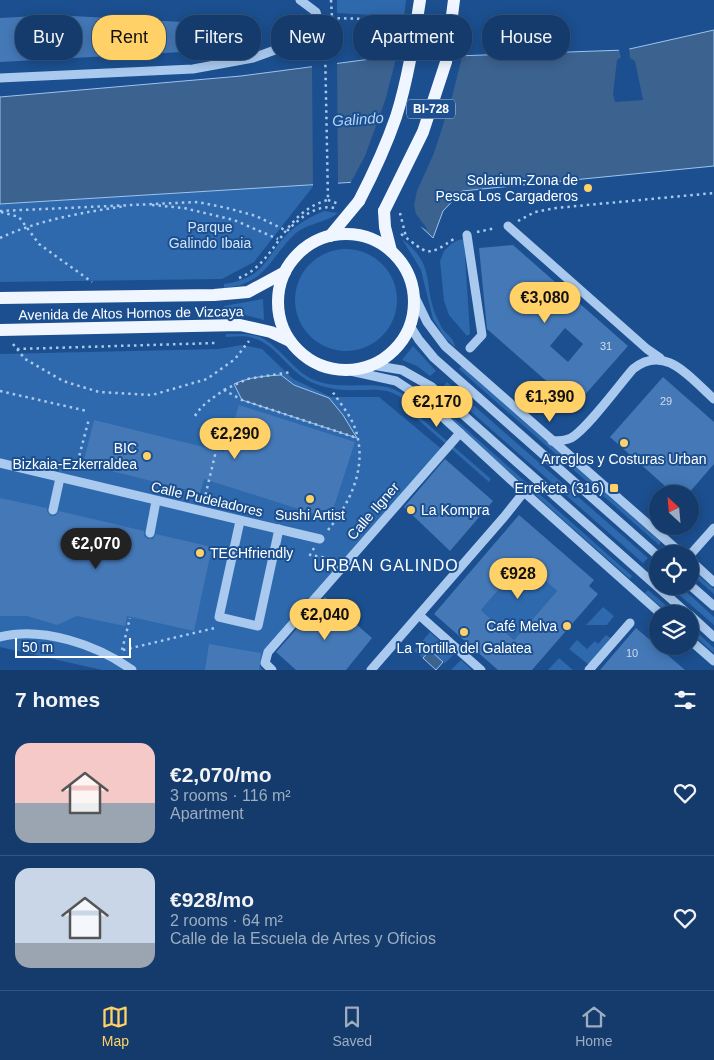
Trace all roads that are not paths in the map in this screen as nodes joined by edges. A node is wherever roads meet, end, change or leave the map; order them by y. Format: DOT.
graph roads {
  1 [pos="300,0"];
  2 [pos="420,0"];
  3 [pos="454,0"];
  4 [pos="0,78"];
  5 [pos="508,226"];
  6 [pos="467,234"];
  7 [pos="330,236"];
  8 [pos="391,251"];
  9 [pos="285,272"];
  10 [pos="414,295"];
  11 [pos="0,298"];
  12 [pos="410,326"];
  13 [pos="0,330"];
  14 [pos="290,341"];
  15 [pos="470,348"];
  16 [pos="660,358"];
  17 [pos="372,365"];
  18 [pos="346,370"];
  19 [pos="714,399"];
  20 [pos="460,433"];
  21 [pos="552,441"];
  22 [pos="0,464"];
  23 [pos="60,478"];
  24 [pos="524,492"];
  25 [pos="156,501"];
  26 [pos="53,510"];
  27 [pos="240,521"];
  28 [pos="714,528"];
  29 [pos="279,530"];
  30 [pos="150,532"];
  31 [pos="320,539"];
  32 [pos="672,545"];
  33 [pos="699,545"];
  34 [pos="649,548"];
  35 [pos="699,568"];
  36 [pos="714,582"];
  37 [pos="699,593"];
  38 [pos="651,605"];
  39 [pos="678,605"];
  40 [pos="714,606"];
  41 [pos="419,615"];
  42 [pos="630,623"];
  43 [pos="699,624"];
  44 [pos="0,637"];
  45 [pos="714,637"];
  46 [pos="699,648"];
  47 [pos="714,661"];
  48 [pos="132,670"];
  49 [pos="272,670"];
  50 [pos="371,670"];
  51 [pos="481,670"];
  52 [pos="589,670"];
  1 -- 4 [label="street"];
  2 -- 7 [label="main road, BI-728, bridge"];
  3 -- 8 [label="main road, BI-728, bridge"];
  5 -- 16 [label="street"];
  6 -- 15 [label="street"];
  7 -- 8 [label="main road"];
  7 -- 9 [label="main road"];
  8 -- 10 [label="main road"];
  9 -- 11 [label="main road, Avenida de Altos Hornos de Vizcaya"];
  9 -- 14 [label="main road"];
  10 -- 12 [label="main road"];
  10 -- 21 [label="street"];
  12 -- 17 [label="main road"];
  12 -- 34 [label="street"];
  13 -- 14 [label="main road, Avenida de Altos Hornos de Vizcaya"];
  14 -- 18 [label="main road"];
  16 -- 19 [label="street"];
  16 -- 21 [label="street"];
  17 -- 18 [label="main road"];
  17 -- 39 [label="street"];
  18 -- 20 [label="street"];
  20 -- 24 [label="street"];
  20 -- 49 [label="street, Calle Ilgner"];
  21 -- 32 [label="street"];
  22 -- 23 [label="street, Calle Pudeladores"];
  23 -- 25 [label="street, Calle Pudeladores"];
  23 -- 26 [label="street"];
  24 -- 38 [label="street"];
  24 -- 41 [label="street"];
  25 -- 27 [label="street, Calle Pudeladores"];
  25 -- 30 [label="street"];
  27 -- 29 [label="street, Calle Pudeladores"];
  27 -- 29 [label="street"];
  28 -- 33 [label="street"];
  29 -- 31 [label="street, Calle Pudeladores"];
  35 -- 36 [label="street"];
  37 -- 40 [label="street"];
  41 -- 50 [label="street"];
  41 -- 51 [label="street"];
  42 -- 52 [label="street"];
  43 -- 45 [label="street"];
  44 -- 48 [label="street"];
  46 -- 47 [label="street"];
}
